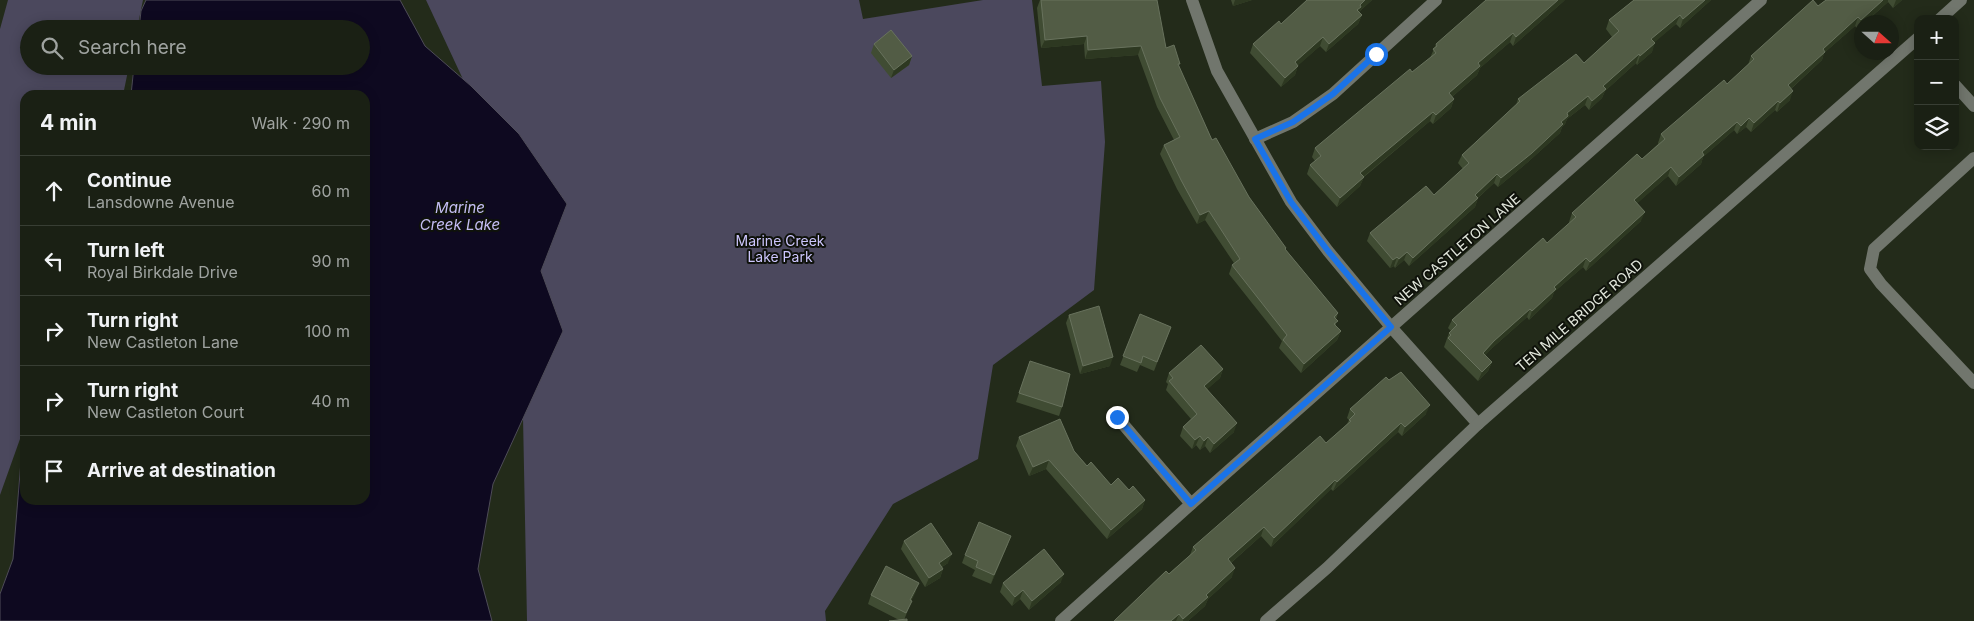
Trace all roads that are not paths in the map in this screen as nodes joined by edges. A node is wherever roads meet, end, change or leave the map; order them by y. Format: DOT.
graph roads {
  1 [pos="1192,0"];
  2 [pos="1436,0"];
  3 [pos="1761,0"];
  4 [pos="1961,0"];
  5 [pos="1944,15"];
  6 [pos="1914,43"];
  7 [pos="1959,89"];
  8 [pos="1974,106"];
  9 [pos="1255,139"];
  10 [pos="1974,158"];
  11 [pos="1391,327"];
  12 [pos="1974,383"];
  13 [pos="1117,417"];
  14 [pos="1478,424"];
  15 [pos="1191,504"];
  16 [pos="1061,621"];
  17 [pos="1266,621"];
  1 -- 9 [label="street"];
  2 -- 9 [label="street"];
  3 -- 11 [label="street, NEW CASTLETON LANE"];
  4 -- 5 [label="street"];
  6 -- 14 [label="street, TEN MILE BRIDGE ROAD"];
  7 -- 8 [label="street"];
  9 -- 11 [label="street"];
  10 -- 12 [label="street"];
  11 -- 14 [label="street"];
  11 -- 15 [label="street, NEW CASTLETON LANE"];
  13 -- 15 [label="street"];
  14 -- 17 [label="street, TEN MILE BRIDGE ROAD"];
  15 -- 16 [label="street, NEW CASTLETON LANE"];
}
